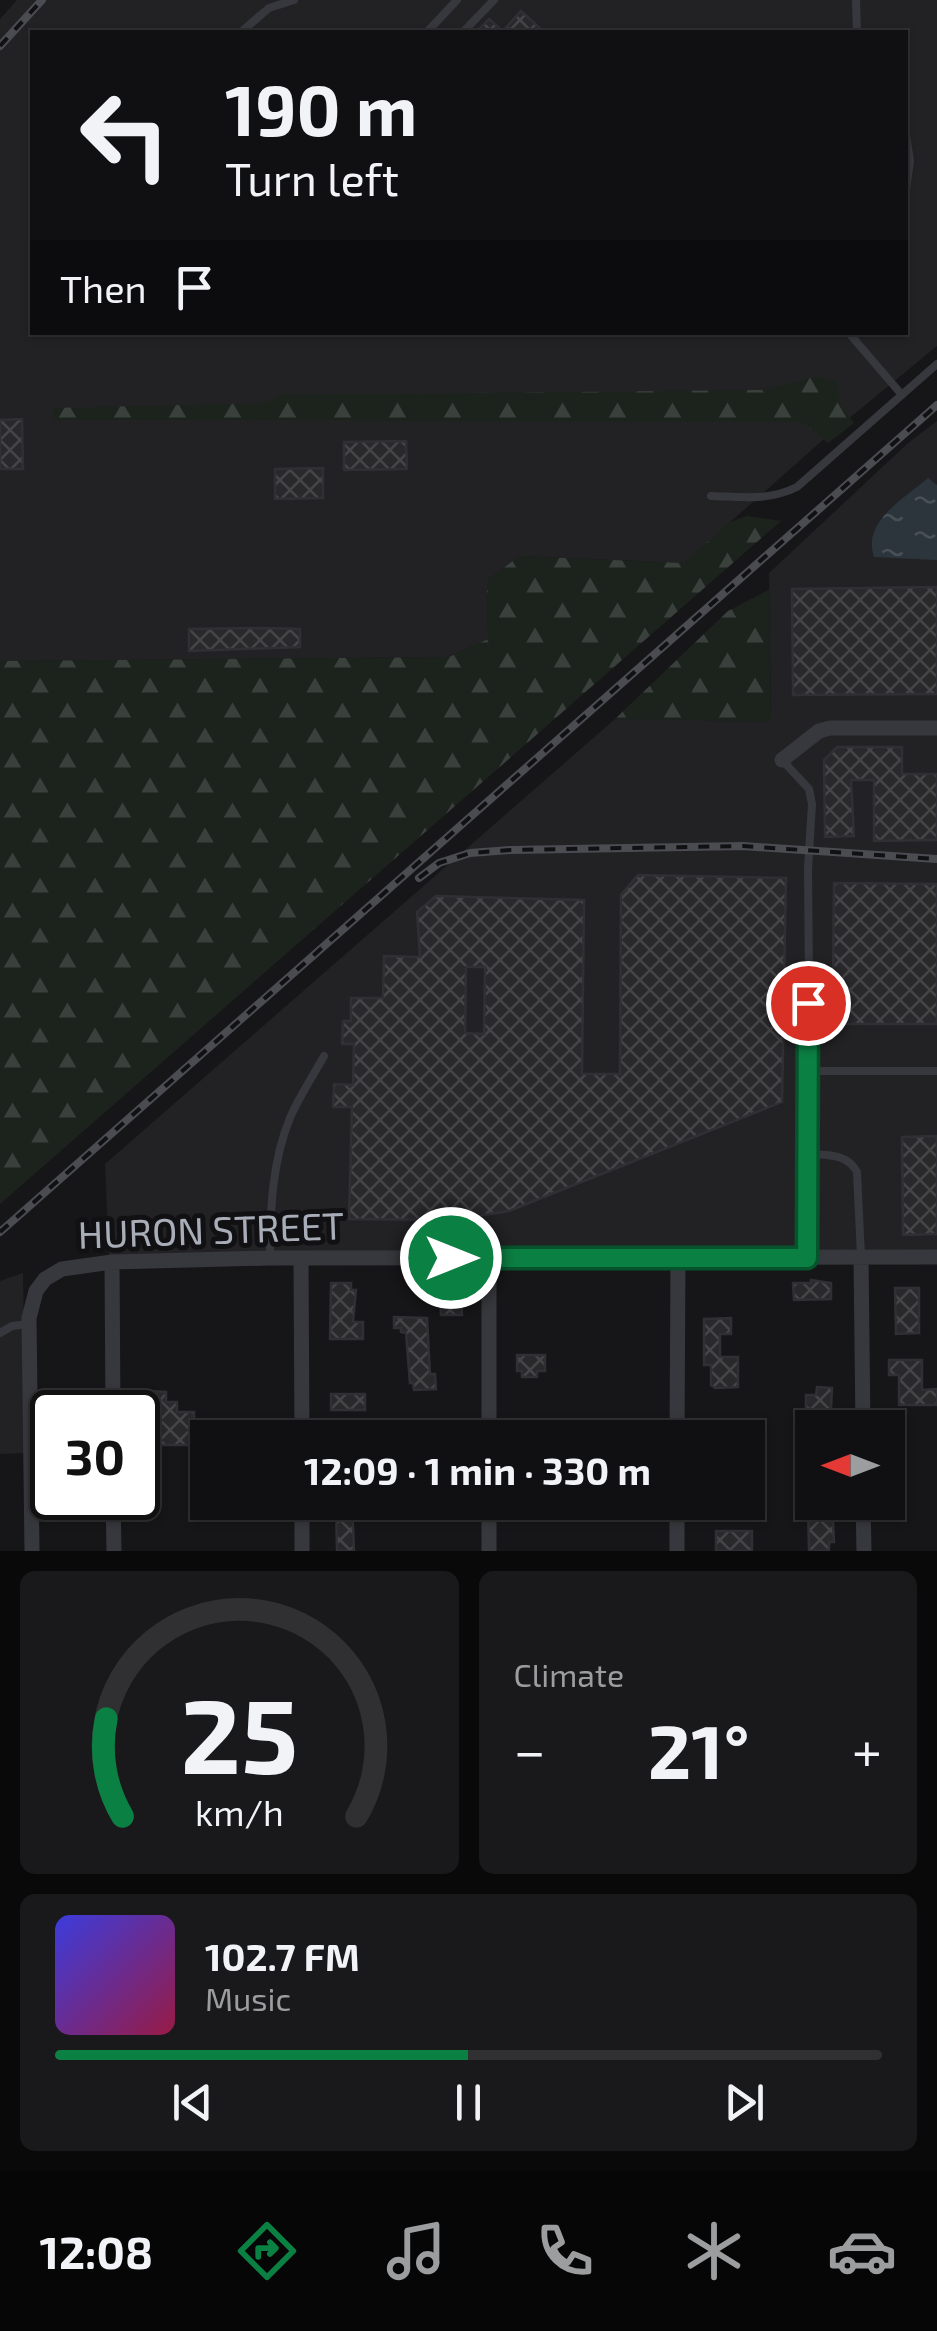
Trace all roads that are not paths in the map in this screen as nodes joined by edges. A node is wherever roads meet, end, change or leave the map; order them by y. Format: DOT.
graph roads {
  1 [pos="294,0"];
  2 [pos="457,0"];
  3 [pos="494,0"];
  4 [pos="856,0"];
  5 [pos="243,30"];
  6 [pos="429,30"];
  7 [pos="466,30"];
  8 [pos="857,30"];
  9 [pos="908,148"];
  10 [pos="908,176"];
  11 [pos="851,335"];
  12 [pos="937,364"];
  13 [pos="902,396"];
  14 [pos="712,496"];
  15 [pos="937,728"];
  16 [pos="782,760"];
  17 [pos="809,983"];
  18 [pos="808,1003"];
  19 [pos="324,1056"];
  20 [pos="808,1071"];
  21 [pos="937,1072"];
  22 [pos="807,1154"];
  23 [pos="862,1257"];
  24 [pos="937,1257"];
  25 [pos="270,1258"];
  26 [pos="301,1258"];
  27 [pos="489,1258"];
  28 [pos="678,1258"];
  29 [pos="807,1258"];
  30 [pos="112,1262"];
  31 [pos="29,1324"];
  32 [pos="0,1333"];
  33 [pos="113,1390"];
  34 [pos="863,1410"];
  35 [pos="302,1420"];
  36 [pos="489,1420"];
  37 [pos="677,1420"];
  38 [pos="114,1520"];
  39 [pos="302,1520"];
  40 [pos="489,1520"];
  41 [pos="677,1520"];
  42 [pos="864,1520"];
  43 [pos="32,1551"];
  44 [pos="114,1551"];
  45 [pos="302,1551"];
  46 [pos="489,1551"];
  47 [pos="676,1551"];
  48 [pos="864,1551"];
  1 -- 5 [label="lane"];
  2 -- 6 [label="lane"];
  3 -- 7 [label="lane"];
  4 -- 8 [label="lane"];
  9 -- 10 [label="lane"];
  11 -- 13 [label="lane"];
  12 -- 13 [label="lane"];
  13 -- 14 [label="lane"];
  15 -- 16 [label="street"];
  16 -- 17 [label="lane"];
  18 -- 20 [label="lane"];
  19 -- 25 [label="lane"];
  20 -- 21 [label="lane"];
  20 -- 22 [label="lane"];
  22 -- 23 [label="lane"];
  22 -- 29 [label="lane"];
  23 -- 24 [label="street, HURON STREET"];
  23 -- 29 [label="street, HURON STREET"];
  23 -- 34 [label="street"];
  25 -- 26 [label="street, HURON STREET"];
  25 -- 30 [label="street, HURON STREET"];
  26 -- 27 [label="street, HURON STREET"];
  26 -- 35 [label="street"];
  27 -- 28 [label="street, HURON STREET"];
  27 -- 36 [label="street"];
  28 -- 29 [label="street, HURON STREET"];
  28 -- 37 [label="street"];
  30 -- 31 [label="street, HURON STREET"];
  30 -- 33 [label="street"];
  31 -- 32 [label="lane"];
  31 -- 43 [label="street"];
  38 -- 44 [label="street"];
  39 -- 45 [label="street"];
  40 -- 46 [label="street"];
  41 -- 47 [label="street"];
  42 -- 48 [label="street"];
}
